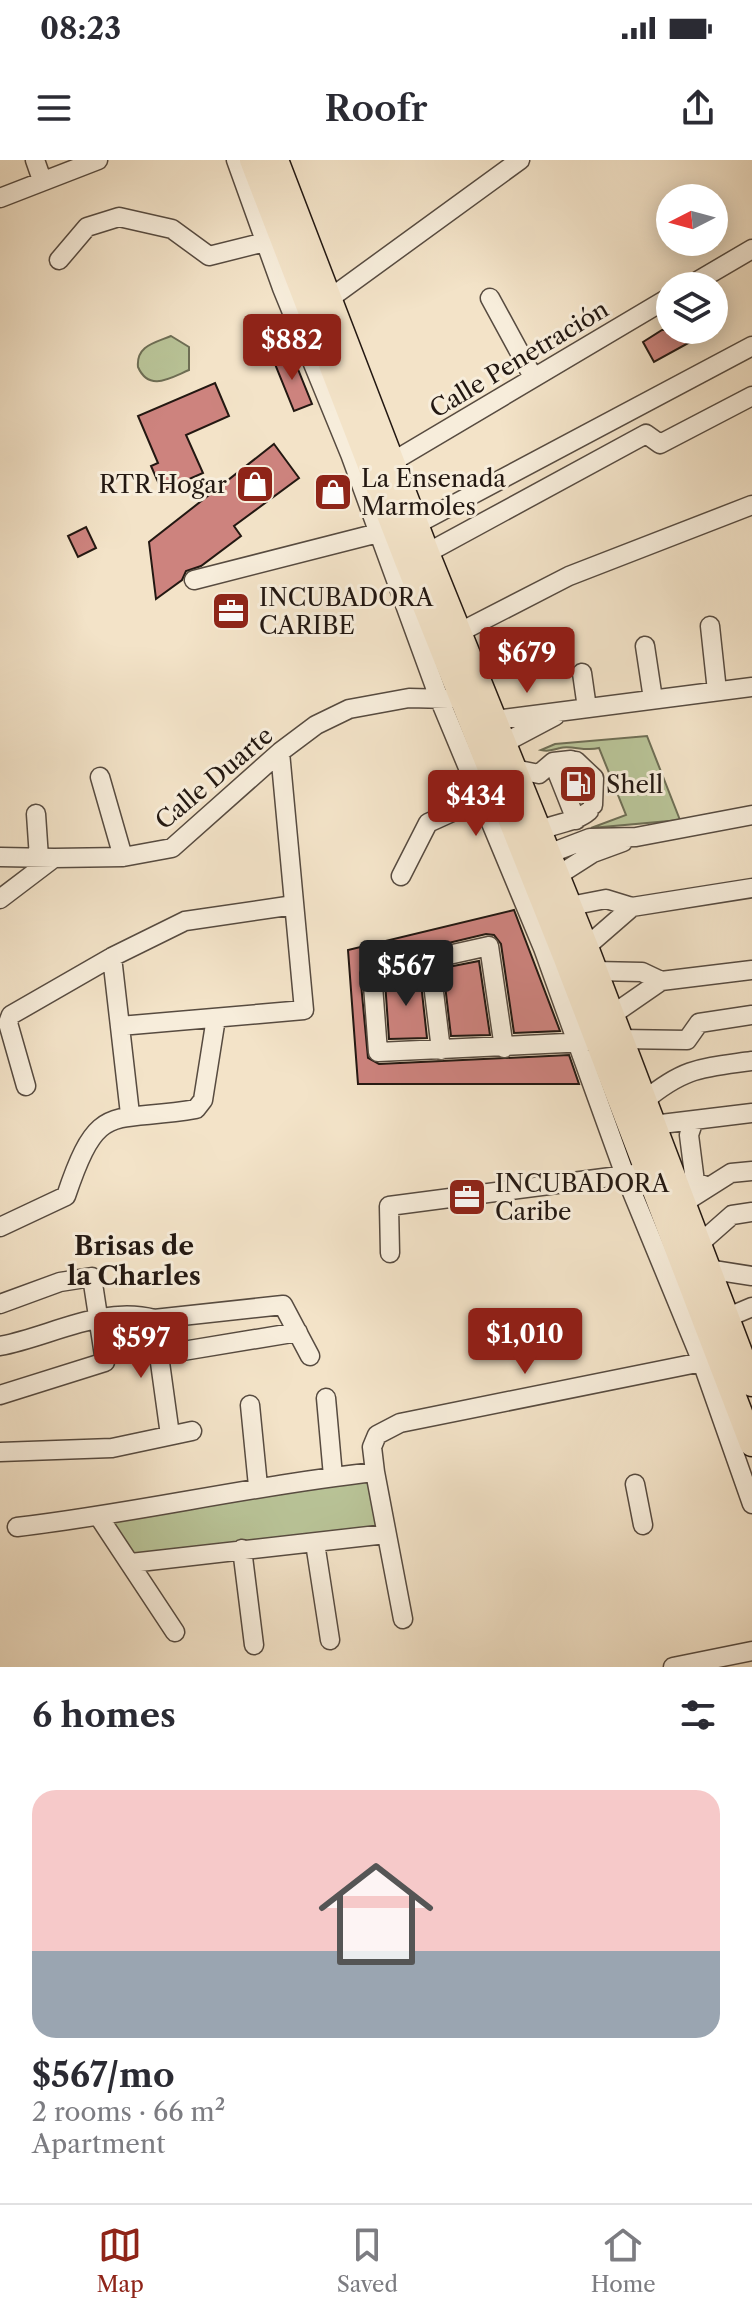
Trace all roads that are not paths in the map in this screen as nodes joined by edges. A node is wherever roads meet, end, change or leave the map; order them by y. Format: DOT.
graph roads {
  1 [pos="35,160"];
  2 [pos="98,160"];
  3 [pos="236,160"];
  4 [pos="252,160"];
  5 [pos="276,160"];
  6 [pos="520,160"];
  7 [pos="42,180"];
  8 [pos="0,198"];
  9 [pos="265,242"];
  10 [pos="752,249"];
  11 [pos="59,260"];
  12 [pos="713,272"];
  13 [pos="490,298"];
  14 [pos="329,299"];
  15 [pos="656,305"];
  16 [pos="752,346"];
  17 [pos="533,377"];
  18 [pos="752,396"];
  19 [pos="392,462"];
  20 [pos="752,505"];
  21 [pos="396,529"];
  22 [pos="427,553"];
  23 [pos="194,580"];
  24 [pos="710,626"];
  25 [pos="460,632"];
  26 [pos="645,646"];
  27 [pos="582,673"];
  28 [pos="752,687"];
  29 [pos="717,691"];
  30 [pos="451,698"];
  31 [pos="653,699"];
  32 [pos="587,708"];
  33 [pos="564,711"];
  34 [pos="495,720"];
  35 [pos="504,743"];
  36 [pos="280,752"];
  37 [pos="514,769"];
  38 [pos="100,777"];
  39 [pos="483,798"];
  40 [pos="36,814"];
  41 [pos="752,815"];
  42 [pos="539,831"];
  43 [pos="0,857"];
  44 [pos="123,857"];
  45 [pos="46,858"];
  46 [pos="552,865"];
  47 [pos="401,876"];
  48 [pos="752,888"];
  49 [pos="0,899"];
  50 [pos="294,905"];
  51 [pos="570,906"];
  52 [pos="632,907"];
  53 [pos="586,947"];
  54 [pos="112,957"];
  55 [pos="430,959"];
  56 [pos="752,970"];
  57 [pos="595,971"];
  58 [pos="661,981"];
  59 [pos="612,1015"];
  60 [pos="752,1015"];
  61 [pos="216,1018"];
  62 [pos="120,1026"];
  63 [pos="687,1040"];
  64 [pos="599,1041"];
  65 [pos="504,1048"];
  66 [pos="441,1050"];
  67 [pos="752,1061"];
  68 [pos="689,1070"];
  69 [pos="26,1086"];
  70 [pos="644,1101"];
  71 [pos="752,1113"];
  72 [pos="130,1114"];
  73 [pos="694,1120"];
  74 [pos="653,1125"];
  75 [pos="752,1171"];
  76 [pos="636,1174"];
  77 [pos="706,1186"];
  78 [pos="682,1204"];
  79 [pos="752,1212"];
  80 [pos="0,1227"];
  81 [pos="698,1245"];
  82 [pos="390,1253"];
  83 [pos="707,1269"];
  84 [pos="748,1274"];
  85 [pos="752,1292"];
  86 [pos="0,1304"];
  87 [pos="752,1307"];
  88 [pos="726,1318"];
  89 [pos="99,1319"];
  90 [pos="154,1319"];
  91 [pos="298,1332"];
  92 [pos="0,1346"];
  93 [pos="159,1355"];
  94 [pos="310,1356"];
  95 [pos="710,1361"];
  96 [pos="750,1374"];
  97 [pos="0,1395"];
  98 [pos="326,1398"];
  99 [pos="250,1405"];
  100 [pos="192,1431"];
  101 [pos="170,1435"];
  102 [pos="752,1444"];
  103 [pos="0,1452"];
  104 [pos="375,1472"];
  105 [pos="333,1476"];
  106 [pos="635,1484"];
  107 [pos="258,1486"];
  108 [pos="752,1504"];
  109 [pos="99,1517"];
  110 [pos="643,1525"];
  111 [pos="17,1527"];
  112 [pos="386,1534"];
  113 [pos="315,1543"];
  114 [pos="242,1549"];
  115 [pos="131,1563"];
  116 [pos="403,1619"];
  117 [pos="175,1632"];
  118 [pos="330,1640"];
  119 [pos="254,1645"];
  120 [pos="752,1651"];
  121 [pos="673,1667"];
  1 -- 7 [label="street"];
  2 -- 7 [label="street"];
  3 -- 9 [label="street"];
  4 -- 21 [label="main road"];
  5 -- 14 [label="main road"];
  6 -- 14 [label="street"];
  7 -- 8 [label="street"];
  9 -- 11 [label="street"];
  9 -- 21 [label="street"];
  10 -- 12 [label="street"];
  13 -- 17 [label="street"];
  14 -- 19 [label="main road"];
  15 -- 17 [label="street, Calle Penetración"];
  16 -- 21 [label="street"];
  17 -- 19 [label="street, Calle Penetración"];
  18 -- 22 [label="street"];
  19 -- 21 [label="main road"];
  20 -- 25 [label="street"];
  21 -- 22 [label="main road"];
  21 -- 23 [label="street"];
  21 -- 30 [label="main road"];
  22 -- 25 [label="main road"];
  24 -- 29 [label="street"];
  25 -- 34 [label="main road"];
  26 -- 31 [label="street"];
  27 -- 32 [label="street"];
  28 -- 29 [label="street"];
  29 -- 31 [label="street"];
  30 -- 36 [label="street, Calle Duarte"];
  30 -- 39 [label="street"];
  30 -- 64 [label="main road"];
  31 -- 32 [label="street"];
  32 -- 33 [label="street"];
  33 -- 34 [label="street"];
  33 -- 35 [label="street"];
  34 -- 35 [label="main road"];
  35 -- 37 [label="main road"];
  36 -- 44 [label="street, Calle Duarte"];
  36 -- 50 [label="street"];
  37 -- 42 [label="main road"];
  37 -- 42 [label="street"];
  38 -- 44 [label="street"];
  39 -- 47 [label="street"];
  39 -- 64 [label="street"];
  40 -- 45 [label="street"];
  41 -- 46 [label="street"];
  42 -- 46 [label="main road"];
  43 -- 45 [label="street, Calle Duarte"];
  44 -- 45 [label="street, Calle Duarte"];
  45 -- 49 [label="street"];
  46 -- 51 [label="main road"];
  48 -- 52 [label="street"];
  50 -- 54 [label="street"];
  50 -- 61 [label="street"];
  51 -- 52 [label="street"];
  51 -- 53 [label="main road"];
  52 -- 53 [label="street"];
  53 -- 57 [label="main road"];
  54 -- 62 [label="street"];
  54 -- 69 [label="street"];
  55 -- 65 [label="street"];
  55 -- 66 [label="street"];
  55 -- 66 [label="street"];
  56 -- 58 [label="street"];
  57 -- 58 [label="street"];
  57 -- 59 [label="main road"];
  58 -- 59 [label="street"];
  59 -- 64 [label="main road"];
  60 -- 63 [label="street"];
  61 -- 62 [label="street"];
  61 -- 72 [label="street"];
  62 -- 72 [label="street"];
  63 -- 64 [label="street"];
  63 -- 68 [label="street"];
  64 -- 65 [label="street"];
  64 -- 70 [label="main road"];
  64 -- 76 [label="main road"];
  65 -- 66 [label="street"];
  67 -- 68 [label="street"];
  68 -- 70 [label="street"];
  70 -- 74 [label="main road"];
  71 -- 73 [label="street"];
  72 -- 80 [label="street"];
  73 -- 74 [label="street"];
  73 -- 77 [label="street"];
  74 -- 78 [label="main road"];
  75 -- 77 [label="street"];
  76 -- 82 [label="street"];
  76 -- 95 [label="main road"];
  77 -- 78 [label="street"];
  78 -- 81 [label="main road"];
  79 -- 81 [label="street"];
  81 -- 83 [label="main road"];
  83 -- 84 [label="street"];
  83 -- 88 [label="main road"];
  84 -- 85 [label="street"];
  86 -- 89 [label="street"];
  87 -- 88 [label="street"];
  88 -- 96 [label="main road"];
  89 -- 90 [label="street"];
  89 -- 92 [label="street"];
  89 -- 97 [label="street"];
  90 -- 91 [label="street"];
  90 -- 93 [label="street"];
  91 -- 93 [label="street"];
  91 -- 94 [label="street"];
  93 -- 101 [label="street"];
  95 -- 102 [label="main road"];
  95 -- 104 [label="street"];
  95 -- 108 [label="street"];
  98 -- 105 [label="street"];
  99 -- 107 [label="street"];
  100 -- 101 [label="street"];
  101 -- 103 [label="street"];
  104 -- 105 [label="street"];
  104 -- 112 [label="street"];
  105 -- 107 [label="street"];
  106 -- 110 [label="street"];
  107 -- 109 [label="street"];
  109 -- 111 [label="street"];
  109 -- 115 [label="street"];
  112 -- 113 [label="street"];
  112 -- 116 [label="street"];
  113 -- 114 [label="street"];
  113 -- 118 [label="street"];
  114 -- 115 [label="street"];
  114 -- 119 [label="street"];
  115 -- 117 [label="street"];
  120 -- 121 [label="street"];
}
